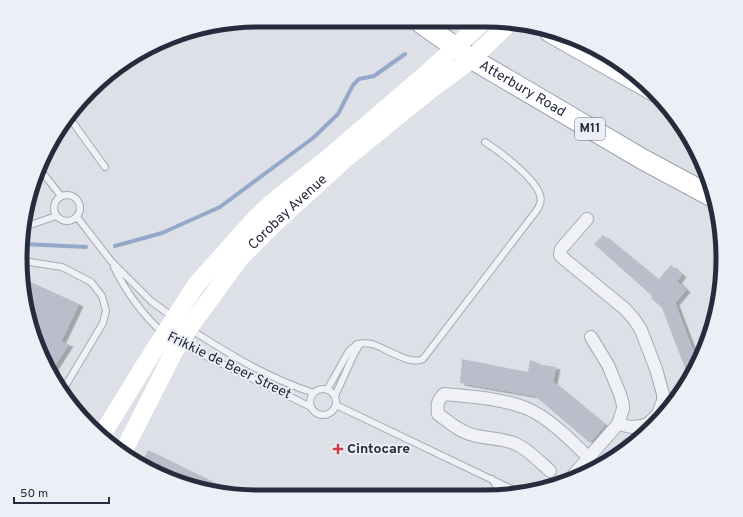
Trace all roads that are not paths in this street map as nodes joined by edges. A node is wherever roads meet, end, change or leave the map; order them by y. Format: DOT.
graph roads {
  1 [pos="427,27"];
  2 [pos="477,27"];
  3 [pos="504,28"];
  4 [pos="573,45"];
  5 [pos="455,47"];
  6 [pos="472,59"];
  7 [pos="626,76"];
  8 [pos="72,122"];
  9 [pos="485,142"];
  10 [pos="105,167"];
  11 [pos="43,174"];
  12 [pos="707,194"];
  13 [pos="61,196"];
  14 [pos="56,216"];
  15 [pos="77,217"];
  16 [pos="587,219"];
  17 [pos="29,224"];
  18 [pos="111,261"];
  19 [pos="27,262"];
  20 [pos="181,323"];
  21 [pos="590,337"];
  22 [pos="172,339"];
  23 [pos="360,344"];
  24 [pos="65,386"];
  25 [pos="327,390"];
  26 [pos="314,393"];
  27 [pos="335,396"];
  28 [pos="336,405"];
  29 [pos="311,407"];
  30 [pos="659,411"];
  31 [pos="618,424"];
  32 [pos="646,424"];
  33 [pos="105,432"];
  34 [pos="125,447"];
  35 [pos="589,458"];
  36 [pos="578,470"];
  37 [pos="550,471"];
  38 [pos="491,478"];
  39 [pos="511,488"];
  40 [pos="499,490"];
  1 -- 5 [label="main road, Atterbury Road / M11"];
  2 -- 5 [label="street, Corobay Avenue"];
  3 -- 6 [label="street, Corobay Avenue"];
  4 -- 7 [label="main road"];
  5 -- 6 [label="main road, Atterbury Road / M11"];
  5 -- 20 [label="street, Corobay Avenue"];
  6 -- 12 [label="main road, Atterbury Road / M11"];
  6 -- 20 [label="street, Corobay Avenue"];
  8 -- 10 [label="lane"];
  9 -- 23 [label="lane"];
  11 -- 13 [label="lane"];
  13 -- 14 [label="lane"];
  13 -- 15 [label="lane"];
  14 -- 15 [label="lane"];
  14 -- 17 [label="lane"];
  15 -- 18 [label="lane, Frikkie de Beer Street"];
  16 -- 30 [label="street"];
  18 -- 20 [label="lane, Frikkie de Beer Street"];
  18 -- 22 [label="lane, Frikkie de Beer Street"];
  19 -- 24 [label="lane"];
  20 -- 22 [label="street, Corobay Avenue"];
  20 -- 26 [label="lane, Frikkie de Beer Street"];
  21 -- 31 [label="street"];
  22 -- 29 [label="lane, Frikkie de Beer Street"];
  22 -- 33 [label="street, Corobay Avenue"];
  22 -- 34 [label="street, Corobay Avenue"];
  23 -- 25 [label="lane"];
  23 -- 27 [label="lane"];
  25 -- 26 [label="lane, Frikkie de Beer Street"];
  25 -- 27 [label="lane"];
  26 -- 29 [label="lane, Frikkie de Beer Street"];
  27 -- 28 [label="lane"];
  28 -- 29 [label="lane, Frikkie de Beer Street"];
  28 -- 38 [label="lane"];
  31 -- 32 [label="street"];
  31 -- 35 [label="street"];
  35 -- 36 [label="street"];
  35 -- 37 [label="street"];
  38 -- 39 [label="lane"];
  38 -- 40 [label="lane"];
}
